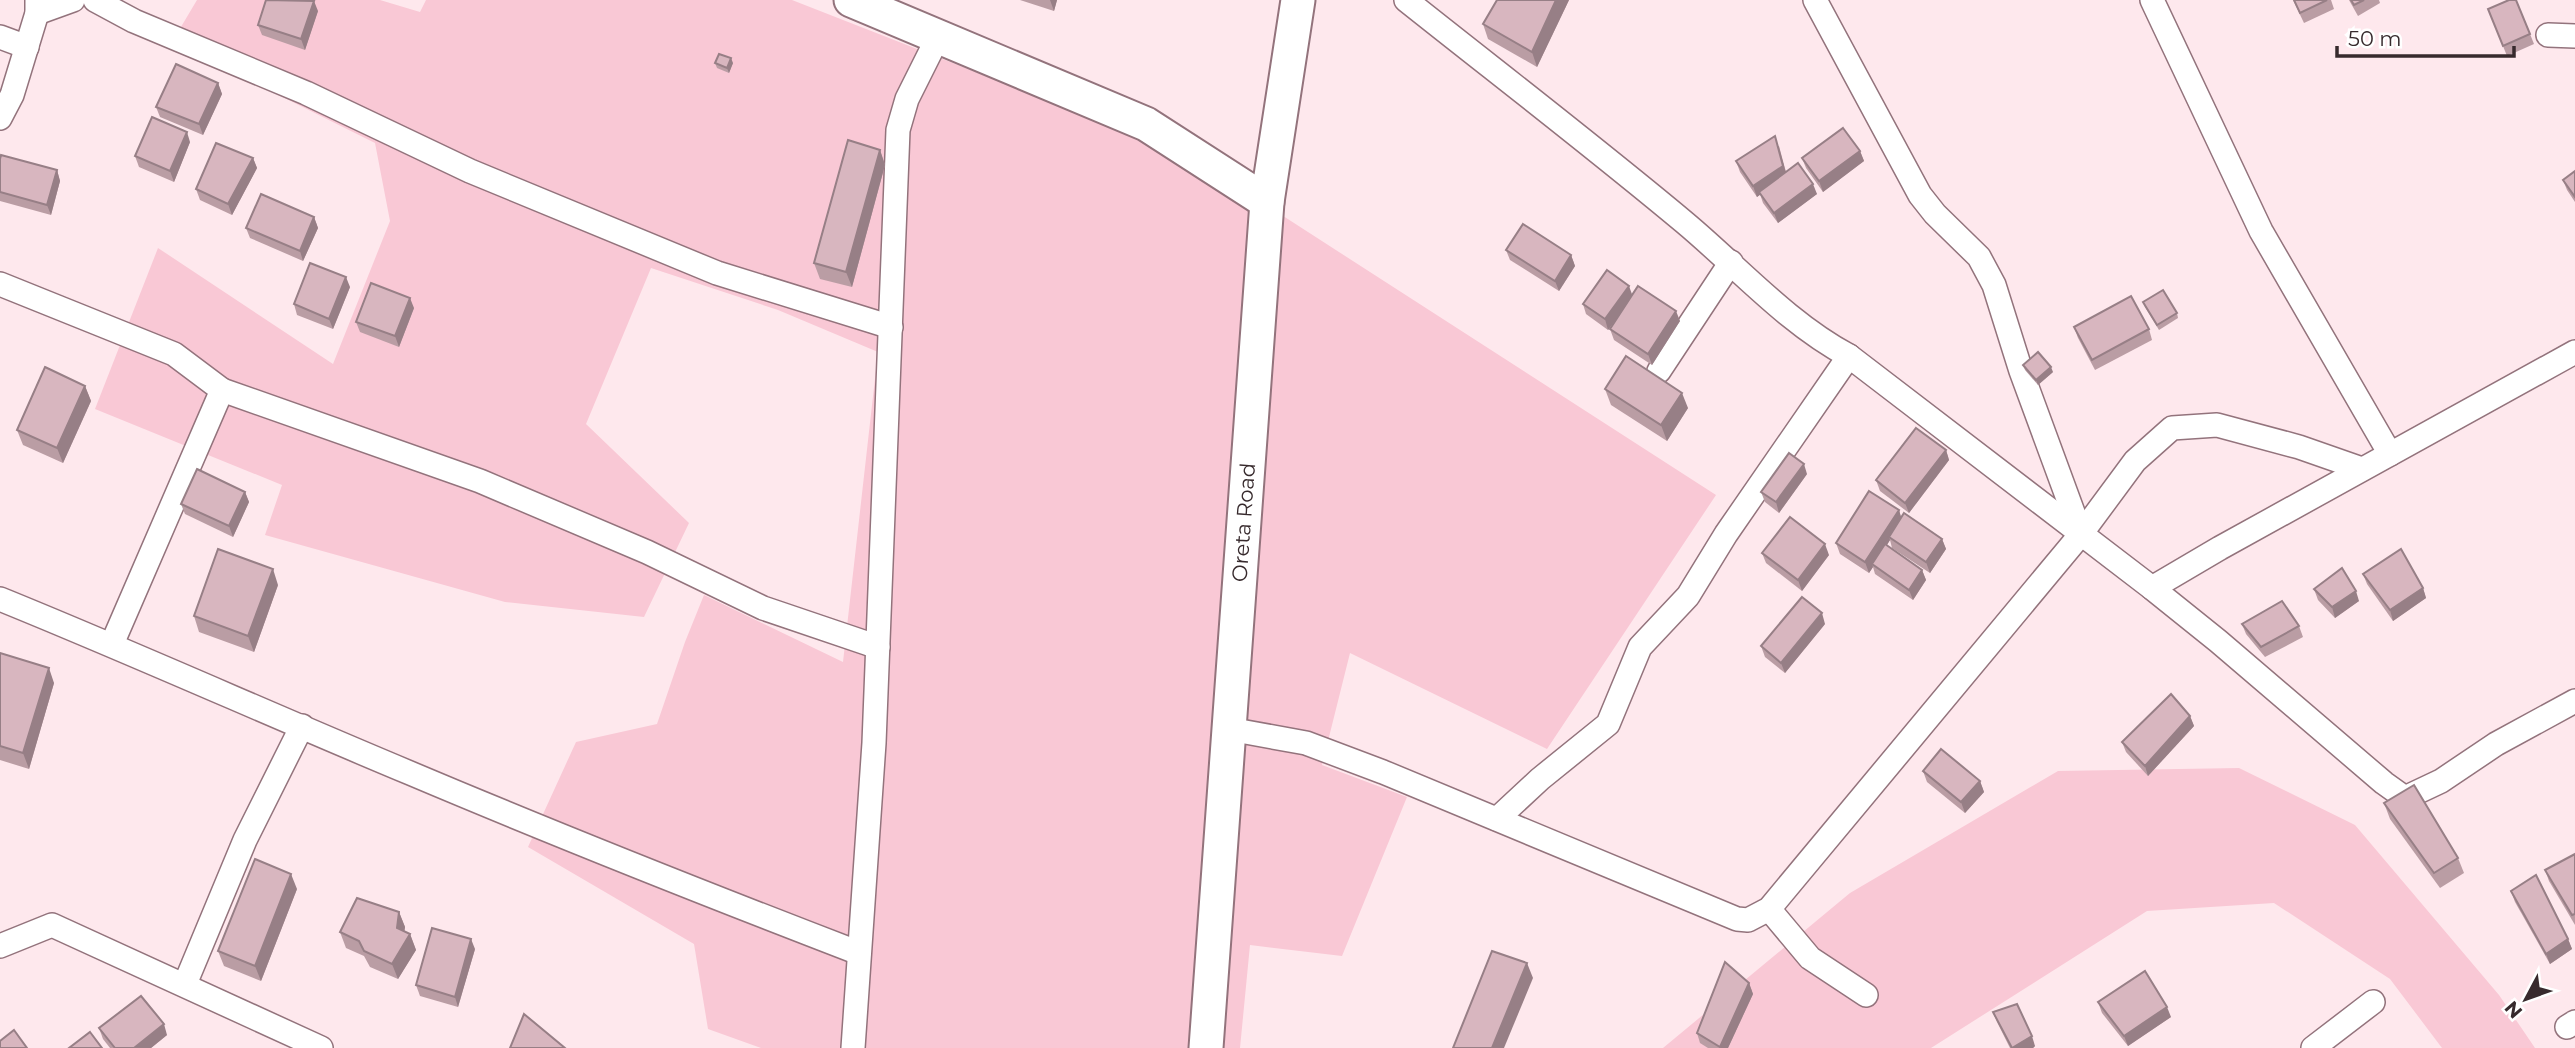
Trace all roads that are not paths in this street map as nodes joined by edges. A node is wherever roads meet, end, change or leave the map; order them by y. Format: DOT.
graph roads {
  1 [pos="73,0"];
  2 [pos="95,0"];
  3 [pos="851,0"];
  4 [pos="1298,0"];
  5 [pos="1406,0"];
  6 [pos="1815,0"];
  7 [pos="2152,0"];
  8 [pos="37,6"];
  9 [pos="2548,35"];
  10 [pos="2575,36"];
  11 [pos="0,37"];
  12 [pos="938,37"];
  13 [pos="27,47"];
  14 [pos="0,118"];
  15 [pos="1267,201"];
  16 [pos="1731,262"];
  17 [pos="0,284"];
  18 [pos="891,327"];
  19 [pos="2575,352"];
  20 [pos="1849,356"];
  21 [pos="1658,372"];
  22 [pos="222,390"];
  23 [pos="2390,454"];
  24 [pos="2362,469"];
  25 [pos="2081,534"];
  26 [pos="2152,588"];
  27 [pos="0,599"];
  28 [pos="112,644"];
  29 [pos="878,647"];
  30 [pos="2575,701"];
  31 [pos="302,726"];
  32 [pos="1229,729"];
  33 [pos="1497,819"];
  34 [pos="1769,909"];
  35 [pos="0,946"];
  36 [pos="859,953"];
  37 [pos="185,984"];
  38 [pos="1866,995"];
  39 [pos="2373,1002"];
  40 [pos="321,1048"];
  41 [pos="853,1048"];
  42 [pos="1206,1048"];
  43 [pos="2312,1048"];
  1 -- 8 [label="street"];
  2 -- 18 [label="street"];
  3 -- 12 [label="street"];
  4 -- 15 [label="street, Oreta Road"];
  5 -- 16 [label="street"];
  6 -- 25 [label="street"];
  7 -- 23 [label="street"];
  8 -- 13 [label="street"];
  9 -- 10 [label="street"];
  11 -- 13 [label="street"];
  12 -- 15 [label="street"];
  12 -- 18 [label="street"];
  13 -- 14 [label="street"];
  15 -- 32 [label="street, Oreta Road"];
  16 -- 20 [label="street"];
  16 -- 21 [label="street"];
  17 -- 22 [label="street"];
  18 -- 29 [label="street"];
  19 -- 23 [label="street"];
  20 -- 25 [label="street"];
  20 -- 33 [label="street"];
  22 -- 28 [label="street"];
  22 -- 29 [label="street"];
  23 -- 24 [label="street"];
  24 -- 25 [label="street"];
  24 -- 26 [label="street"];
  25 -- 26 [label="street"];
  25 -- 34 [label="street"];
  26 -- 30 [label="street"];
  27 -- 28 [label="street"];
  28 -- 31 [label="street"];
  29 -- 36 [label="street"];
  31 -- 36 [label="street"];
  31 -- 37 [label="street"];
  32 -- 33 [label="street"];
  32 -- 42 [label="street, Oreta Road"];
  33 -- 34 [label="street"];
  34 -- 38 [label="street"];
  35 -- 37 [label="street"];
  36 -- 41 [label="street"];
  37 -- 40 [label="street"];
  39 -- 43 [label="street"];
}
